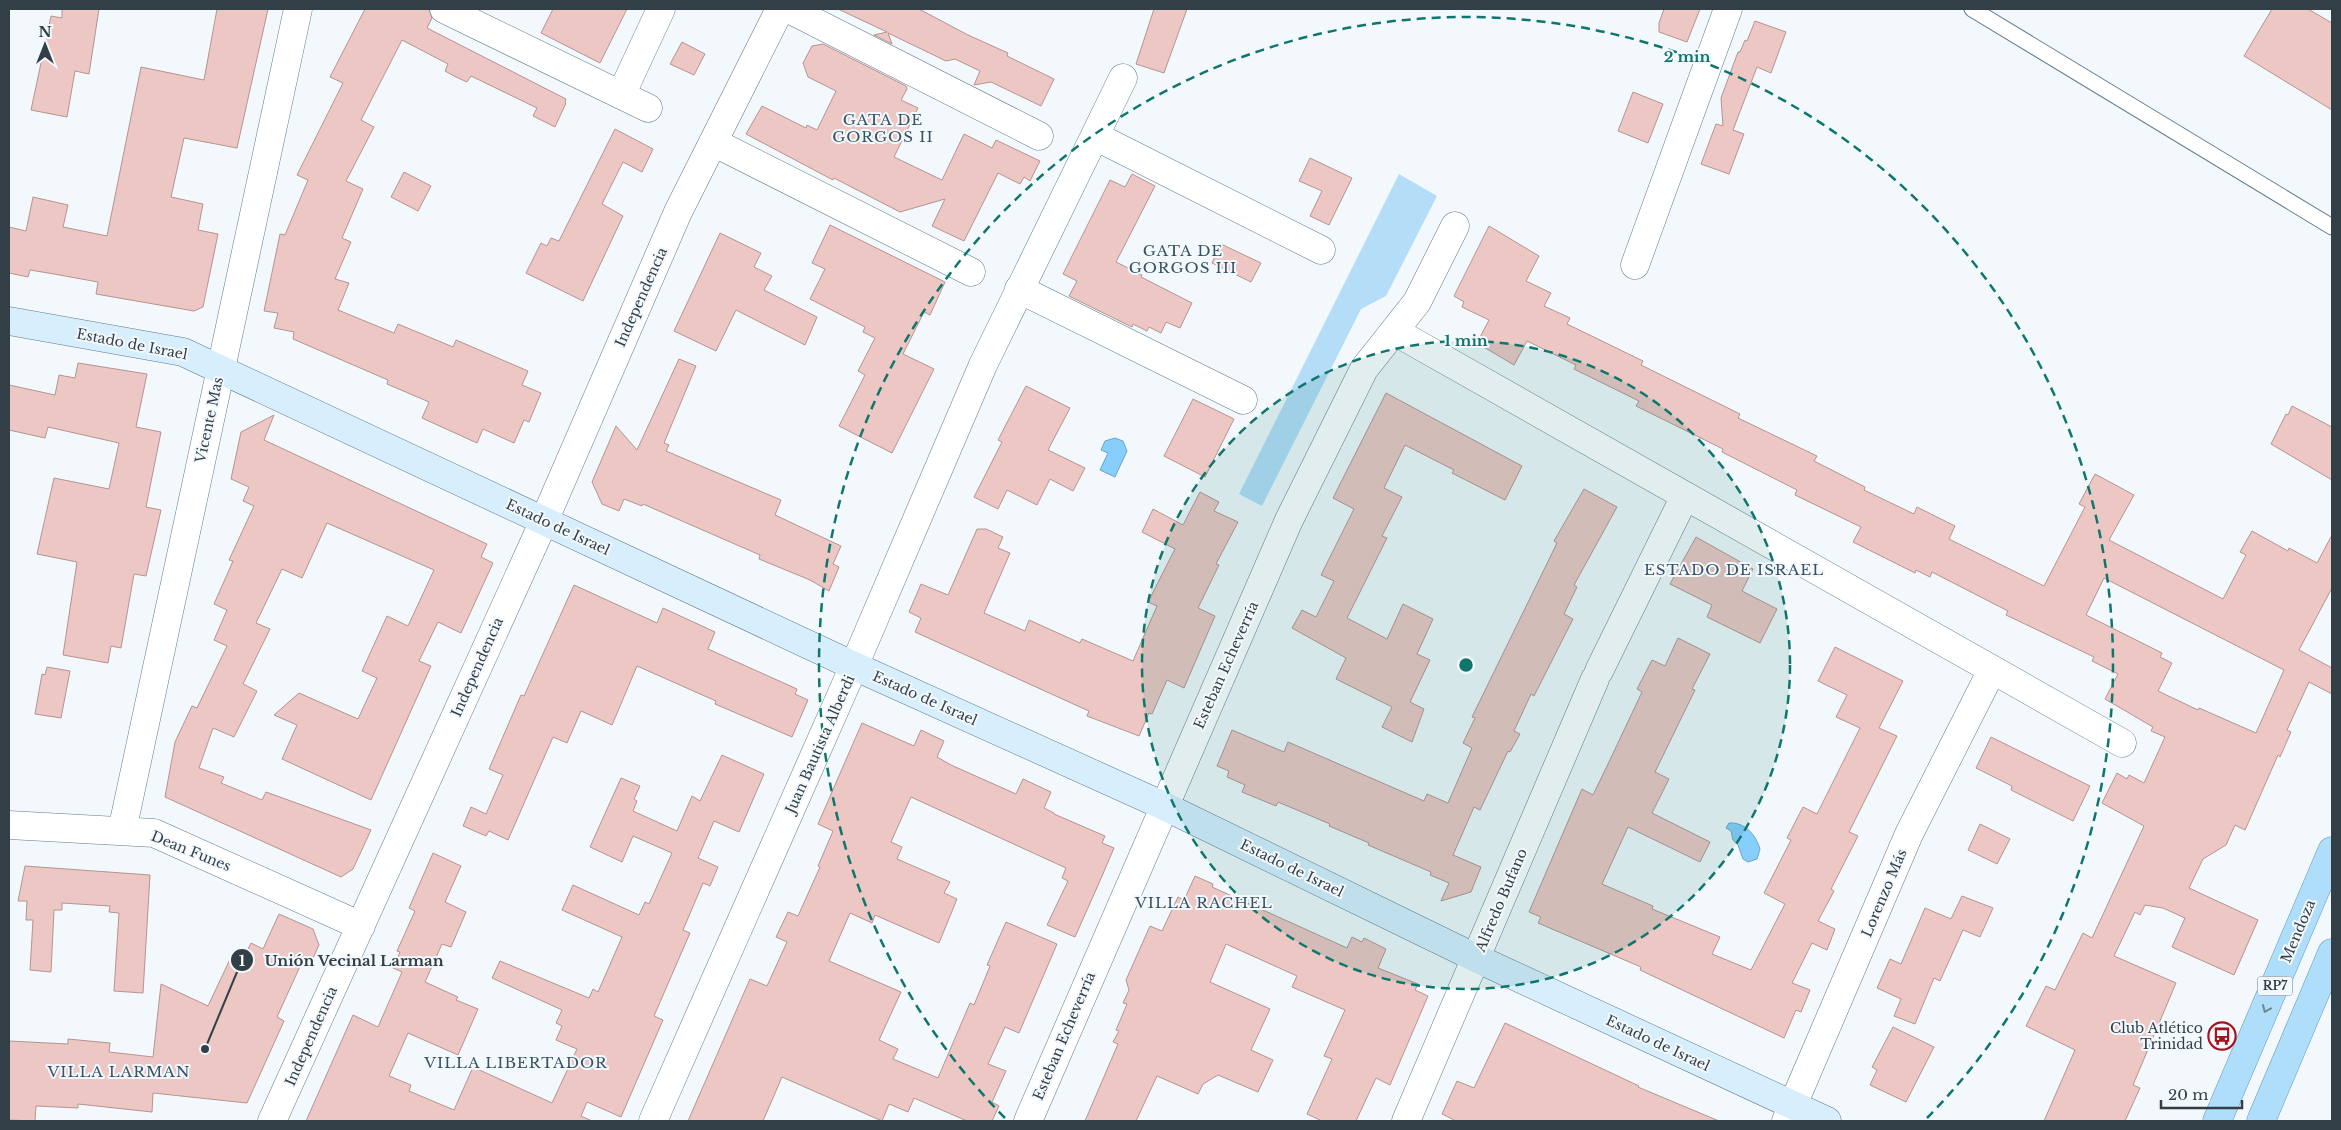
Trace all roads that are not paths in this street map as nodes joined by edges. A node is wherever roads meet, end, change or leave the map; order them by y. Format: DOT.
graph roads {
  1 [pos="298,9"];
  2 [pos="444,9"];
  3 [pos="661,9"];
  4 [pos="780,9"];
  5 [pos="789,9"];
  6 [pos="1728,9"];
  7 [pos="1972,9"];
  8 [pos="1124,78"];
  9 [pos="621,95"];
  10 [pos="648,108"];
  11 [pos="1039,136"];
  12 [pos="1095,136"];
  13 [pos="713,142"];
  14 [pos="1455,226"];
  15 [pos="2332,227"];
  16 [pos="1321,250"];
  17 [pos="1635,264"];
  18 [pos="971,272"];
  19 [pos="1019,289"];
  20 [pos="9,321"];
  21 [pos="1394,331"];
  22 [pos="220,369"];
  23 [pos="1243,400"];
  24 [pos="1685,496"];
  25 [pos="544,521"];
  26 [pos="854,666"];
  27 [pos="1992,670"];
  28 [pos="2122,743"];
  29 [pos="1164,806"];
  30 [pos="9,825"];
  31 [pos="122,832"];
  32 [pos="2332,851"];
  33 [pos="361,926"];
  34 [pos="2332,954"];
  35 [pos="1476,958"];
  36 [pos="1789,1114"];
  37 [pos="272,1121"];
  38 [pos="653,1121"];
  39 [pos="1028,1121"];
  40 [pos="1406,1121"];
  41 [pos="1826,1121"];
  42 [pos="2217,1121"];
  43 [pos="2261,1121"];
  1 -- 22 [label="street, Vicente Mas"];
  2 -- 9 [label="street"];
  3 -- 9 [label="street"];
  4 -- 13 [label="street, Independencia"];
  5 -- 11 [label="street"];
  6 -- 17 [label="street"];
  7 -- 15 [label="lane"];
  8 -- 12 [label="street, Juan Bautista Alberdi"];
  9 -- 10 [label="street"];
  12 -- 16 [label="street"];
  12 -- 19 [label="street, Juan Bautista Alberdi"];
  13 -- 18 [label="street"];
  13 -- 25 [label="street, Independencia"];
  14 -- 21 [label="street, Esteban Echeverría"];
  19 -- 23 [label="street"];
  19 -- 26 [label="street, Juan Bautista Alberdi"];
  20 -- 22 [label="street, Estado de Israel"];
  21 -- 24 [label="street"];
  21 -- 29 [label="street, Esteban Echeverría"];
  22 -- 25 [label="street, Estado de Israel"];
  22 -- 31 [label="street, Vicente Mas"];
  24 -- 27 [label="street"];
  24 -- 35 [label="street, Alfredo Bufano"];
  25 -- 26 [label="street, Estado de Israel"];
  25 -- 33 [label="street, Independencia"];
  26 -- 29 [label="street, Estado de Israel"];
  26 -- 38 [label="street, Juan Bautista Alberdi"];
  27 -- 28 [label="street"];
  27 -- 36 [label="street, Lorenzo Más"];
  29 -- 35 [label="street, Estado de Israel"];
  29 -- 39 [label="street, Esteban Echeverría"];
  30 -- 31 [label="street, Dean Funes"];
  31 -- 33 [label="street, Dean Funes"];
  32 -- 42 [label="main road, Mendoza / RP7, one-way"];
  33 -- 37 [label="street, Independencia"];
  34 -- 43 [label="main road, RP7"];
  35 -- 36 [label="street, Estado de Israel"];
  35 -- 40 [label="street, Alfredo Bufano"];
  36 -- 41 [label="street, Estado de Israel"];
}
